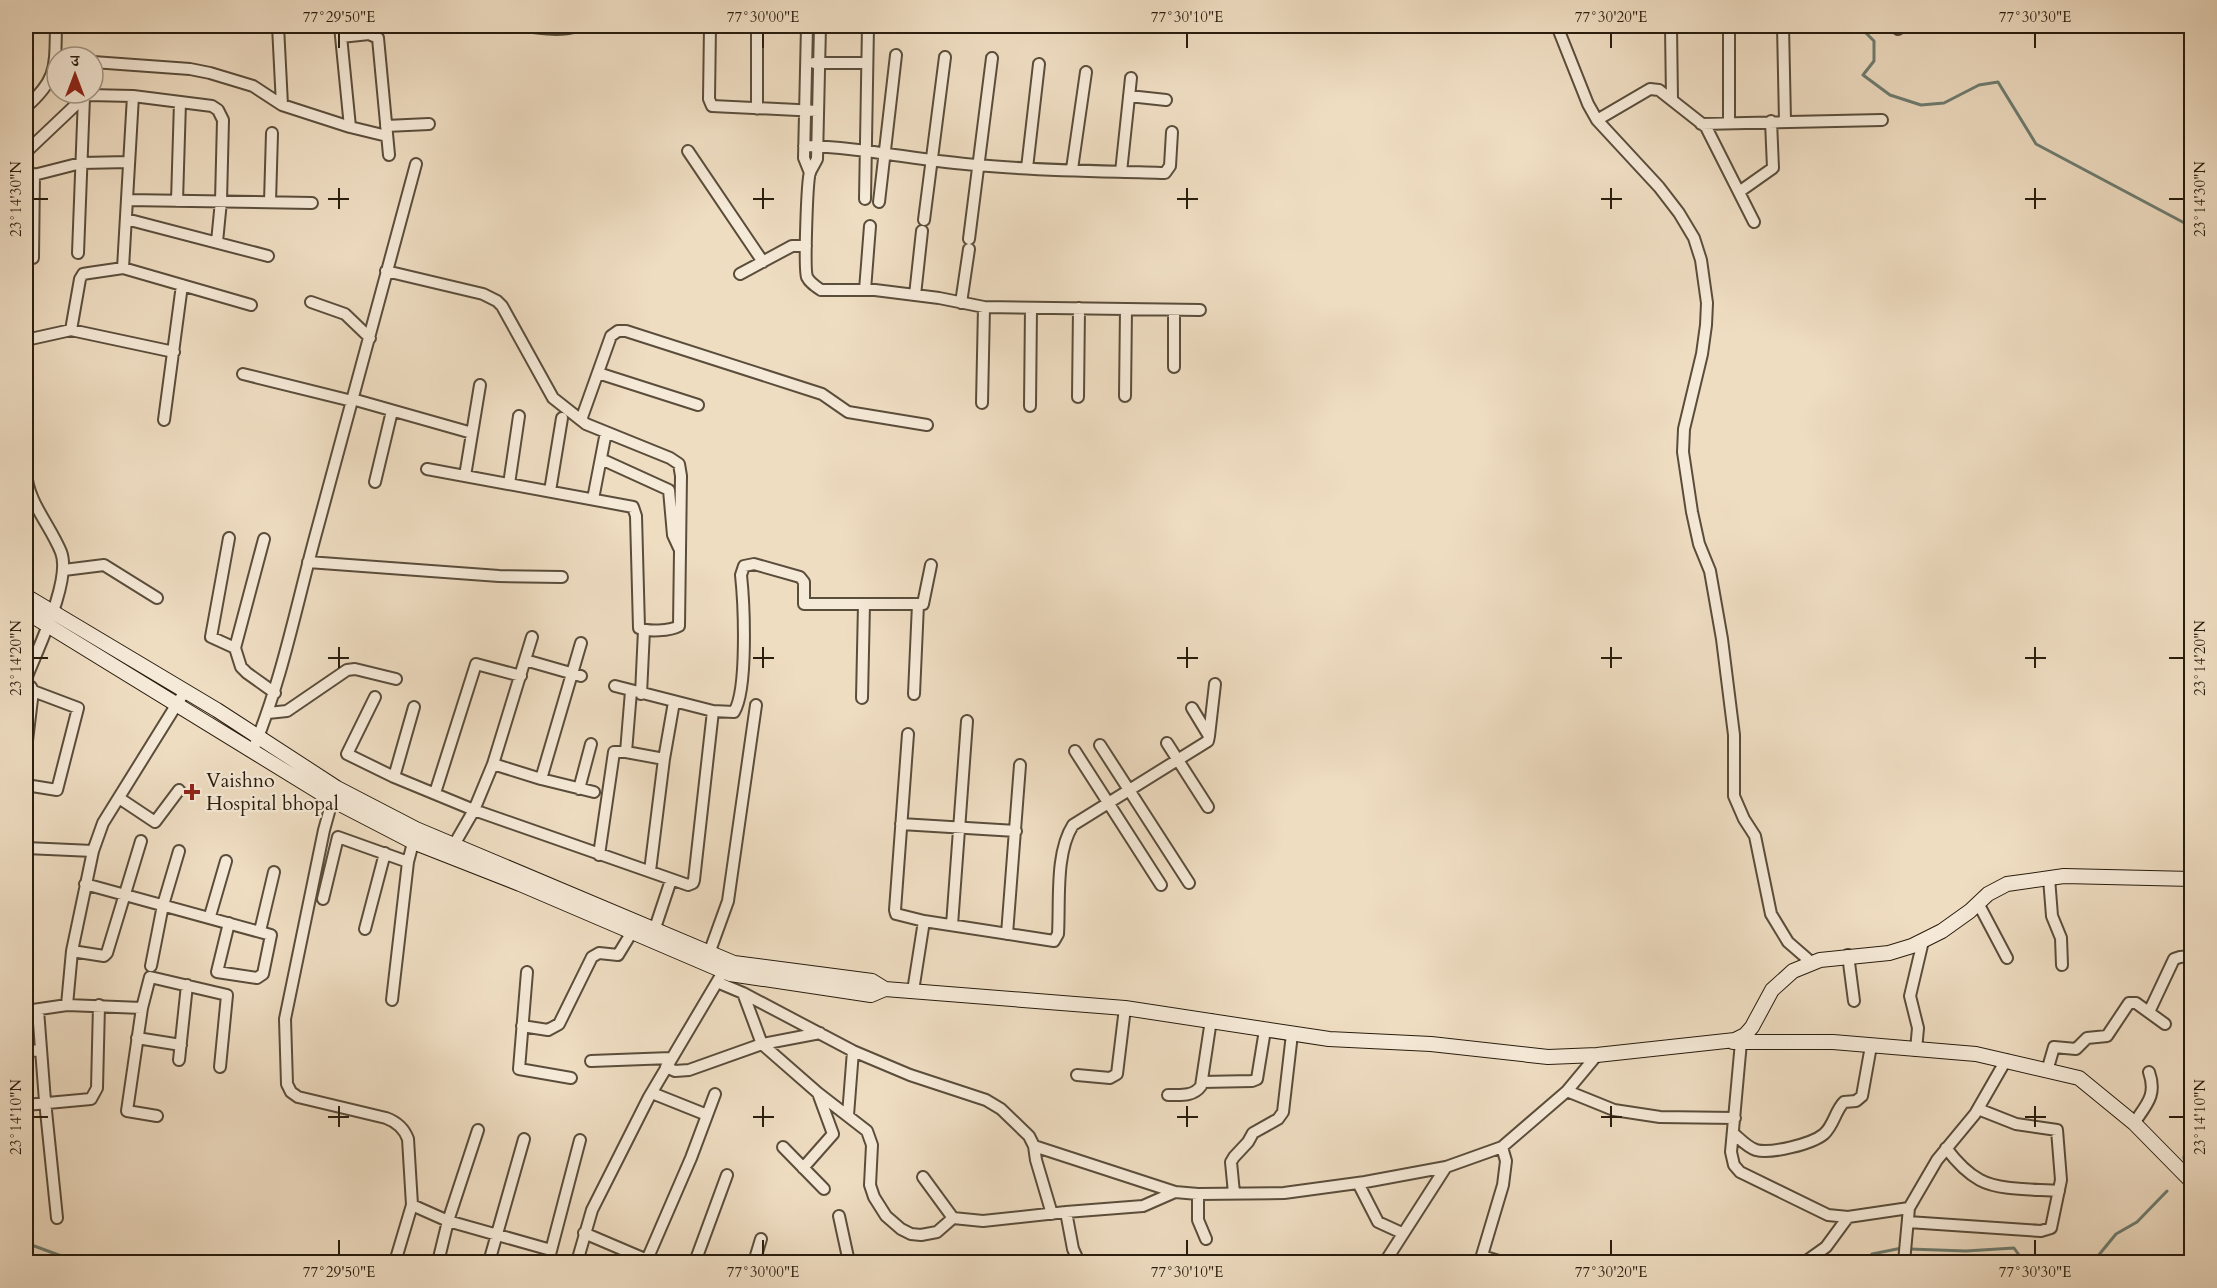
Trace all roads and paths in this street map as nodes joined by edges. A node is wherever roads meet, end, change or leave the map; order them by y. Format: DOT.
graph roads {
  1 [pos="56,26"];
  2 [pos="278,26"];
  3 [pos="520,26"];
  4 [pos="576,26"];
  5 [pos="710,26"];
  6 [pos="757,26"];
  7 [pos="807,26"];
  8 [pos="820,26"];
  9 [pos="868,26"];
  10 [pos="1557,26"];
  11 [pos="1671,26"];
  12 [pos="1729,26"];
  13 [pos="1783,26"];
  14 [pos="340,31"];
  15 [pos="56,45"];
  16 [pos="896,55"];
  17 [pos="945,57"];
  18 [pos="992,58"];
  19 [pos="105,63"];
  20 [pos="806,63"];
  21 [pos="819,63"];
  22 [pos="867,63"];
  23 [pos="1039,64"];
  24 [pos="1086,72"];
  25 [pos="1131,78"];
  26 [pos="45,88"];
  27 [pos="105,95"];
  28 [pos="133,96"];
  29 [pos="1130,96"];
  30 [pos="1166,100"];
  31 [pos="1672,100"];
  32 [pos="180,102"];
  33 [pos="76,105"];
  34 [pos="84,105"];
  35 [pos="282,105"];
  36 [pos="26,107"];
  37 [pos="757,109"];
  38 [pos="805,110"];
  39 [pos="818,111"];
  40 [pos="1597,120"];
  41 [pos="1882,120"];
  42 [pos="1771,121"];
  43 [pos="1785,121"];
  44 [pos="1729,123"];
  45 [pos="429,124"];
  46 [pos="1701,124"];
  47 [pos="350,127"];
  48 [pos="387,131"];
  49 [pos="1172,132"];
  50 [pos="272,133"];
  51 [pos="804,146"];
  52 [pos="817,146"];
  53 [pos="866,150"];
  54 [pos="688,151"];
  55 [pos="26,152"];
  56 [pos="884,154"];
  57 [pos="389,155"];
  58 [pos="932,161"];
  59 [pos="129,162"];
  60 [pos="81,163"];
  61 [pos="416,164"];
  62 [pos="978,166"];
  63 [pos="1027,168"];
  64 [pos="1072,169"];
  65 [pos="1121,171"];
  66 [pos="810,173"];
  67 [pos="30,176"];
  68 [pos="1739,192"];
  69 [pos="127,200"];
  70 [pos="866,200"];
  71 [pos="177,201"];
  72 [pos="220,201"];
  73 [pos="270,202"];
  74 [pos="879,202"];
  75 [pos="312,203"];
  76 [pos="126,219"];
  77 [pos="1754,222"];
  78 [pos="870,226"];
  79 [pos="217,242"];
  80 [pos="806,246"];
  81 [pos="78,254"];
  82 [pos="268,256"];
  83 [pos="33,258"];
  84 [pos="763,262"];
  85 [pos="123,268"];
  86 [pos="386,271"];
  87 [pos="740,274"];
  88 [pos="182,285"];
  89 [pos="865,290"];
  90 [pos="915,295"];
  91 [pos="311,302"];
  92 [pos="961,303"];
  93 [pos="252,305"];
  94 [pos="984,307"];
  95 [pos="1030,308"];
  96 [pos="1079,309"];
  97 [pos="1126,309"];
  98 [pos="1174,310"];
  99 [pos="1200,310"];
  100 [pos="70,330"];
  101 [pos="370,338"];
  102 [pos="26,340"];
  103 [pos="174,352"];
  104 [pos="1174,367"];
  105 [pos="598,373"];
  106 [pos="243,374"];
  107 [pos="480,385"];
  108 [pos="1125,396"];
  109 [pos="1078,397"];
  110 [pos="352,400"];
  111 [pos="982,402"];
  112 [pos="698,405"];
  113 [pos="1030,406"];
  114 [pos="392,411"];
  115 [pos="519,416"];
  116 [pos="562,418"];
  117 [pos="164,420"];
  118 [pos="581,420"];
  119 [pos="927,425"];
  120 [pos="606,432"];
  121 [pos="472,433"];
  122 [pos="601,459"];
  123 [pos="427,469"];
  124 [pos="26,472"];
  125 [pos="465,476"];
  126 [pos="375,482"];
  127 [pos="509,484"];
  128 [pos="550,491"];
  129 [pos="593,499"];
  130 [pos="229,538"];
  131 [pos="264,539"];
  132 [pos="681,549"];
  133 [pos="308,562"];
  134 [pos="931,565"];
  135 [pos="64,570"];
  136 [pos="562,577"];
  137 [pos="26,596"];
  138 [pos="157,598"];
  139 [pos="864,604"];
  140 [pos="918,604"];
  141 [pos="51,611"];
  142 [pos="26,612"];
  143 [pos="46,625"];
  144 [pos="644,630"];
  145 [pos="532,637"];
  146 [pos="581,643"];
  147 [pos="235,648"];
  148 [pos="525,660"];
  149 [pos="577,675"];
  150 [pos="521,676"];
  151 [pos="26,679"];
  152 [pos="396,679"];
  153 [pos="1215,684"];
  154 [pos="615,686"];
  155 [pos="185,690"];
  156 [pos="33,691"];
  157 [pos="275,693"];
  158 [pos="636,693"];
  159 [pos="914,694"];
  160 [pos="375,697"];
  161 [pos="862,698"];
  162 [pos="674,702"];
  163 [pos="177,703"];
  164 [pos="756,705"];
  165 [pos="414,707"];
  166 [pos="1192,708"];
  167 [pos="713,711"];
  168 [pos="268,713"];
  169 [pos="967,721"];
  170 [pos="908,734"];
  171 [pos="258,736"];
  172 [pos="1209,736"];
  173 [pos="1167,743"];
  174 [pos="591,744"];
  175 [pos="1100,745"];
  176 [pos="26,747"];
  177 [pos="253,750"];
  178 [pos="626,752"];
  179 [pos="1075,752"];
  180 [pos="664,759"];
  181 [pos="1179,760"];
  182 [pos="493,764"];
  183 [pos="1020,765"];
  184 [pos="394,777"];
  185 [pos="542,779"];
  186 [pos="26,784"];
  187 [pos="579,789"];
  188 [pos="179,790"];
  189 [pos="1130,790"];
  190 [pos="594,792"];
  191 [pos="334,794"];
  192 [pos="435,794"];
  193 [pos="119,798"];
  194 [pos="1108,803"];
  195 [pos="1208,807"];
  196 [pos="474,810"];
  197 [pos="901,824"];
  198 [pos="959,828"];
  199 [pos="1016,831"];
  200 [pos="414,835"];
  201 [pos="141,841"];
  202 [pos="26,849"];
  203 [pos="451,850"];
  204 [pos="93,851"];
  205 [pos="178,851"];
  206 [pos="385,853"];
  207 [pos="600,855"];
  208 [pos="226,861"];
  209 [pos="408,862"];
  210 [pos="650,871"];
  211 [pos="274,872"];
  212 [pos="2049,878"];
  213 [pos="2192,879"];
  214 [pos="671,880"];
  215 [pos="1189,883"];
  216 [pos="85,884"];
  217 [pos="1161,885"];
  218 [pos="124,894"];
  219 [pos="323,899"];
  220 [pos="1978,903"];
  221 [pos="163,905"];
  222 [pos="210,916"];
  223 [pos="924,921"];
  224 [pos="229,923"];
  225 [pos="952,925"];
  226 [pos="635,927"];
  227 [pos="365,929"];
  228 [pos="260,931"];
  229 [pos="1007,934"];
  230 [pos="653,935"];
  231 [pos="1923,941"];
  232 [pos="72,951"];
  233 [pos="1848,955"];
  234 [pos="2192,956"];
  235 [pos="2007,958"];
  236 [pos="707,959"];
  237 [pos="1811,962"];
  238 [pos="2062,965"];
  239 [pos="151,966"];
  240 [pos="722,971"];
  241 [pos="527,972"];
  242 [pos="187,985"];
  243 [pos="913,991"];
  244 [pos="742,993"];
  245 [pos="392,1000"];
  246 [pos="1854,1002"];
  247 [pos="67,1005"];
  248 [pos="99,1005"];
  249 [pos="142,1008"];
  250 [pos="1125,1008"];
  251 [pos="38,1010"];
  252 [pos="26,1011"];
  253 [pos="2149,1012"];
  254 [pos="1211,1020"];
  255 [pos="2165,1024"];
  256 [pos="522,1026"];
  257 [pos="1265,1030"];
  258 [pos="820,1033"];
  259 [pos="1292,1034"];
  260 [pos="137,1038"];
  261 [pos="1722,1042"];
  262 [pos="1741,1042"];
  263 [pos="762,1044"];
  264 [pos="181,1045"];
  265 [pos="1871,1046"];
  266 [pos="41,1050"];
  267 [pos="1916,1050"];
  268 [pos="26,1051"];
  269 [pos="853,1051"];
  270 [pos="1597,1055"];
  271 [pos="179,1060"];
  272 [pos="2006,1060"];
  273 [pos="591,1061"];
  274 [pos="669,1063"];
  275 [pos="220,1067"];
  276 [pos="2047,1071"];
  277 [pos="2149,1072"];
  278 [pos="1077,1074"];
  279 [pos="571,1078"];
  280 [pos="1202,1082"];
  281 [pos="1567,1091"];
  282 [pos="652,1092"];
  283 [pos="818,1093"];
  284 [pos="715,1094"];
  285 [pos="1168,1095"];
  286 [pos="45,1101"];
  287 [pos="26,1105"];
  288 [pos="1978,1109"];
  289 [pos="707,1115"];
  290 [pos="848,1115"];
  291 [pos="157,1116"];
  292 [pos="1735,1118"];
  293 [pos="2134,1123"];
  294 [pos="478,1130"];
  295 [pos="1733,1133"];
  296 [pos="524,1139"];
  297 [pos="580,1140"];
  298 [pos="1034,1146"];
  299 [pos="783,1147"];
  300 [pos="1502,1147"];
  301 [pos="1946,1148"];
  302 [pos="1446,1167"];
  303 [pos="803,1168"];
  304 [pos="727,1175"];
  305 [pos="923,1177"];
  306 [pos="2189,1180"];
  307 [pos="1358,1183"];
  308 [pos="824,1189"];
  309 [pos="2059,1191"];
  310 [pos="1175,1192"];
  311 [pos="1198,1194"];
  312 [pos="1234,1194"];
  313 [pos="412,1205"];
  314 [pos="1909,1208"];
  315 [pos="1066,1212"];
  316 [pos="1052,1214"];
  317 [pos="839,1216"];
  318 [pos="1848,1217"];
  319 [pos="57,1218"];
  320 [pos="953,1218"];
  321 [pos="448,1221"];
  322 [pos="1907,1227"];
  323 [pos="496,1233"];
  324 [pos="584,1233"];
  325 [pos="1402,1233"];
  326 [pos="761,1239"];
  327 [pos="1206,1239"];
  328 [pos="551,1250"];
  329 [pos="1481,1259"];
  330 [pos="1905,1259"];
  331 [pos="648,1262"];
  332 [pos="395,1263"];
  333 [pos="438,1263"];
  334 [pos="489,1263"];
  335 [pos="548,1263"];
  336 [pos="577,1263"];
  337 [pos="695,1263"];
  338 [pos="754,1263"];
  339 [pos="849,1263"];
  340 [pos="1079,1263"];
  341 [pos="1385,1263"];
  342 [pos="1502,1263"];
  343 [pos="1805,1263"];
  1 -- 15 [label="street"];
  2 -- 35 [label="street"];
  3 -- 4 [label="street"];
  5 -- 37 [label="street"];
  6 -- 37 [label="street"];
  7 -- 20 [label="street"];
  8 -- 21 [label="street"];
  9 -- 22 [label="street"];
  10 -- 40 [label="street"];
  11 -- 31 [label="street"];
  12 -- 44 [label="street"];
  13 -- 43 [label="street"];
  14 -- 47 [label="street"];
  14 -- 48 [label="street"];
  16 -- 56 [label="street"];
  17 -- 58 [label="street"];
  18 -- 62 [label="street"];
  19 -- 35 [label="street"];
  20 -- 21 [label="street"];
  20 -- 38 [label="street"];
  21 -- 22 [label="street"];
  21 -- 39 [label="street"];
  22 -- 53 [label="street"];
  23 -- 63 [label="street"];
  24 -- 64 [label="street"];
  25 -- 29 [label="street"];
  26 -- 36 [label="street"];
  27 -- 28 [label="street"];
  28 -- 32 [label="street"];
  28 -- 59 [label="street"];
  29 -- 30 [label="street"];
  29 -- 65 [label="street"];
  31 -- 40 [label="street"];
  31 -- 46 [label="street"];
  32 -- 71 [label="street"];
  32 -- 72 [label="street"];
  33 -- 55 [label="street"];
  34 -- 60 [label="street"];
  35 -- 47 [label="street"];
  37 -- 38 [label="street"];
  38 -- 39 [label="street"];
  38 -- 51 [label="street"];
  39 -- 52 [label="street"];
  40 -- 237 [label="street"];
  41 -- 43 [label="street"];
  42 -- 43 [label="street"];
  42 -- 44 [label="street"];
  42 -- 68 [label="street"];
  44 -- 46 [label="street"];
  45 -- 48 [label="street"];
  46 -- 68 [label="street"];
  47 -- 48 [label="street"];
  48 -- 57 [label="street"];
  49 -- 65 [label="street"];
  50 -- 73 [label="street"];
  51 -- 52 [label="street"];
  51 -- 66 [label="street"];
  52 -- 53 [label="street"];
  52 -- 66 [label="street"];
  53 -- 56 [label="street"];
  53 -- 70 [label="street"];
  54 -- 84 [label="street"];
  56 -- 58 [label="street"];
  56 -- 74 [label="street"];
  58 -- 62 [label="street"];
  58 -- 90 [label="street"];
  59 -- 60 [label="street"];
  59 -- 69 [label="street"];
  60 -- 67 [label="street"];
  60 -- 81 [label="street"];
  61 -- 86 [label="street"];
  62 -- 63 [label="street"];
  62 -- 92 [label="street"];
  63 -- 64 [label="street"];
  64 -- 65 [label="street"];
  66 -- 80 [label="street"];
  67 -- 83 [label="street"];
  68 -- 77 [label="street"];
  69 -- 71 [label="street"];
  69 -- 76 [label="street"];
  71 -- 72 [label="street"];
  72 -- 73 [label="street"];
  72 -- 79 [label="street"];
  73 -- 75 [label="street"];
  76 -- 79 [label="street"];
  76 -- 85 [label="street"];
  78 -- 89 [label="street"];
  79 -- 82 [label="street"];
  80 -- 84 [label="street"];
  80 -- 89 [label="street"];
  84 -- 87 [label="street"];
  85 -- 88 [label="street"];
  85 -- 100 [label="street"];
  86 -- 101 [label="street"];
  86 -- 118 [label="street"];
  88 -- 93 [label="street"];
  88 -- 103 [label="street"];
  89 -- 90 [label="street"];
  90 -- 92 [label="street"];
  91 -- 101 [label="street"];
  92 -- 94 [label="street"];
  94 -- 95 [label="street"];
  94 -- 111 [label="street"];
  95 -- 96 [label="street"];
  95 -- 113 [label="street"];
  96 -- 97 [label="street"];
  96 -- 109 [label="street"];
  97 -- 98 [label="street"];
  97 -- 108 [label="street"];
  98 -- 99 [label="street"];
  98 -- 104 [label="street"];
  100 -- 102 [label="street"];
  100 -- 103 [label="street"];
  101 -- 110 [label="street"];
  103 -- 117 [label="street"];
  105 -- 112 [label="street"];
  105 -- 118 [label="street"];
  105 -- 119 [label="street"];
  106 -- 110 [label="street"];
  107 -- 121 [label="street"];
  110 -- 114 [label="street"];
  110 -- 133 [label="street"];
  114 -- 121 [label="street"];
  114 -- 126 [label="street"];
  115 -- 127 [label="street"];
  116 -- 128 [label="street"];
  118 -- 120 [label="street"];
  120 -- 122 [label="street"];
  120 -- 132 [label="street"];
  121 -- 125 [label="street"];
  122 -- 129 [label="street"];
  122 -- 132 [label="street"];
  123 -- 125 [label="street"];
  124 -- 135 [label="street"];
  125 -- 127 [label="street"];
  127 -- 128 [label="street"];
  128 -- 129 [label="street"];
  129 -- 144 [label="street"];
  130 -- 147 [label="street"];
  131 -- 147 [label="street"];
  132 -- 144 [label="street"];
  133 -- 136 [label="street"];
  133 -- 157 [label="street"];
  134 -- 140 [label="street"];
  135 -- 138 [label="street"];
  135 -- 141 [label="street"];
  137 -- 141 [label="street"];
  139 -- 140 [label="street"];
  139 -- 161 [label="street"];
  139 -- 167 [label="street"];
  140 -- 159 [label="street"];
  141 -- 143 [label="street"];
  141 -- 155 [label="street"];
  142 -- 143 [label="street"];
  143 -- 151 [label="street"];
  143 -- 163 [label="street"];
  144 -- 158 [label="street"];
  145 -- 148 [label="street"];
  146 -- 149 [label="street"];
  147 -- 157 [label="street"];
  148 -- 149 [label="street"];
  148 -- 150 [label="street"];
  149 -- 185 [label="street"];
  150 -- 182 [label="street"];
  150 -- 192 [label="street"];
  151 -- 156 [label="street"];
  152 -- 168 [label="street"];
  153 -- 172 [label="street"];
  154 -- 158 [label="street"];
  155 -- 163 [label="street"];
  155 -- 171 [label="street"];
  156 -- 176 [label="street"];
  156 -- 186 [label="street"];
  157 -- 168 [label="street"];
  158 -- 162 [label="street"];
  158 -- 178 [label="street"];
  160 -- 184 [label="street"];
  162 -- 167 [label="street"];
  162 -- 180 [label="street"];
  163 -- 177 [label="street"];
  163 -- 193 [label="street"];
  164 -- 236 [label="street"];
  165 -- 184 [label="street"];
  166 -- 172 [label="street"];
  167 -- 214 [label="street"];
  168 -- 171 [label="street"];
  169 -- 198 [label="street"];
  170 -- 197 [label="street"];
  171 -- 177 [label="street"];
  171 -- 191 [label="street"];
  172 -- 181 [label="street"];
  173 -- 181 [label="street"];
  174 -- 187 [label="street"];
  175 -- 189 [label="street"];
  177 -- 191 [label="street"];
  178 -- 180 [label="street"];
  178 -- 207 [label="street"];
  179 -- 194 [label="street"];
  180 -- 210 [label="street"];
  181 -- 189 [label="street"];
  181 -- 195 [label="street"];
  182 -- 185 [label="street"];
  182 -- 196 [label="street"];
  183 -- 199 [label="street"];
  184 -- 192 [label="street"];
  185 -- 187 [label="street"];
  187 -- 190 [label="street"];
  188 -- 193 [label="street"];
  189 -- 194 [label="street"];
  189 -- 215 [label="street"];
  191 -- 200 [label="street"];
  191 -- 313 [label="street"];
  192 -- 196 [label="street"];
  193 -- 204 [label="street"];
  194 -- 217 [label="street"];
  194 -- 229 [label="street"];
  196 -- 203 [label="street"];
  196 -- 207 [label="street"];
  197 -- 198 [label="street"];
  197 -- 223 [label="street"];
  198 -- 199 [label="street"];
  198 -- 225 [label="street"];
  199 -- 229 [label="street"];
  200 -- 203 [label="street"];
  200 -- 209 [label="street"];
  201 -- 218 [label="street"];
  202 -- 204 [label="street"];
  203 -- 226 [label="street"];
  204 -- 216 [label="street"];
  205 -- 221 [label="street"];
  206 -- 209 [label="street"];
  206 -- 219 [label="street"];
  206 -- 227 [label="street"];
  207 -- 210 [label="street"];
  208 -- 222 [label="street"];
  209 -- 245 [label="street"];
  210 -- 214 [label="street"];
  211 -- 228 [label="street"];
  212 -- 213 [label="street"];
  212 -- 220 [label="street"];
  212 -- 238 [label="street"];
  214 -- 230 [label="street"];
  216 -- 218 [label="street"];
  216 -- 232 [label="street"];
  218 -- 221 [label="street"];
  218 -- 232 [label="street"];
  220 -- 231 [label="street"];
  220 -- 235 [label="street"];
  221 -- 222 [label="street"];
  221 -- 239 [label="street"];
  222 -- 224 [label="street"];
  223 -- 225 [label="street"];
  223 -- 243 [label="street"];
  224 -- 228 [label="street"];
  224 -- 228 [label="street"];
  225 -- 229 [label="street"];
  226 -- 230 [label="street"];
  226 -- 256 [label="street"];
  230 -- 236 [label="street"];
  231 -- 233 [label="street"];
  231 -- 267 [label="street"];
  232 -- 247 [label="street"];
  233 -- 237 [label="street"];
  233 -- 246 [label="street"];
  234 -- 253 [label="street"];
  236 -- 240 [label="street"];
  237 -- 261 [label="street"];
  240 -- 243 [label="street"];
  240 -- 244 [label="street"];
  240 -- 274 [label="street"];
  241 -- 256 [label="street"];
  242 -- 249 [label="street"];
  242 -- 264 [label="street"];
  242 -- 275 [label="street"];
  243 -- 250 [label="street"];
  244 -- 258 [label="street"];
  244 -- 263 [label="street"];
  247 -- 248 [label="street"];
  247 -- 251 [label="street"];
  248 -- 249 [label="street"];
  248 -- 286 [label="street"];
  249 -- 260 [label="street"];
  250 -- 254 [label="street"];
  250 -- 278 [label="street"];
  251 -- 252 [label="street"];
  251 -- 266 [label="street"];
  253 -- 255 [label="street"];
  253 -- 276 [label="street"];
  254 -- 257 [label="street"];
  254 -- 280 [label="street"];
  256 -- 279 [label="street"];
  257 -- 259 [label="street"];
  257 -- 280 [label="street"];
  258 -- 263 [label="street"];
  258 -- 269 [label="street"];
  259 -- 270 [label="street"];
  259 -- 312 [label="street"];
  260 -- 264 [label="street"];
  260 -- 291 [label="street"];
  261 -- 262 [label="street"];
  261 -- 270 [label="street"];
  262 -- 265 [label="street"];
  262 -- 292 [label="street"];
  263 -- 274 [label="street"];
  263 -- 283 [label="street"];
  264 -- 271 [label="street"];
  265 -- 267 [label="street"];
  265 -- 295 [label="street"];
  266 -- 268 [label="street"];
  266 -- 286 [label="street"];
  267 -- 272 [label="street"];
  269 -- 290 [label="street"];
  269 -- 298 [label="street"];
  270 -- 281 [label="street"];
  272 -- 276 [label="street"];
  272 -- 288 [label="street"];
  273 -- 274 [label="street"];
  274 -- 282 [label="street"];
  276 -- 293 [label="street"];
  277 -- 293 [label="street"];
  280 -- 285 [label="street"];
  281 -- 292 [label="street"];
  281 -- 300 [label="street"];
  282 -- 289 [label="street"];
  282 -- 324 [label="street"];
  283 -- 290 [label="street"];
  283 -- 303 [label="street"];
  284 -- 289 [label="street"];
  286 -- 287 [label="street"];
  286 -- 319 [label="street"];
  288 -- 301 [label="street"];
  288 -- 309 [label="street"];
  289 -- 331 [label="street"];
  290 -- 320 [label="street"];
  292 -- 295 [label="street"];
  293 -- 306 [label="street"];
  294 -- 321 [label="street"];
  295 -- 318 [label="street"];
  296 -- 323 [label="street"];
  297 -- 328 [label="street"];
  298 -- 310 [label="street"];
  298 -- 316 [label="street"];
  299 -- 303 [label="street"];
  300 -- 302 [label="street"];
  300 -- 329 [label="street"];
  301 -- 309 [label="street"];
  301 -- 314 [label="street"];
  302 -- 307 [label="street"];
  302 -- 325 [label="street"];
  303 -- 308 [label="street"];
  304 -- 337 [label="street"];
  305 -- 320 [label="street"];
  307 -- 312 [label="street"];
  307 -- 325 [label="street"];
  309 -- 322 [label="street"];
  310 -- 311 [label="street"];
  310 -- 315 [label="street"];
  311 -- 312 [label="street"];
  311 -- 327 [label="street"];
  313 -- 321 [label="street"];
  313 -- 332 [label="street"];
  314 -- 318 [label="street"];
  314 -- 322 [label="street"];
  315 -- 316 [label="street"];
  315 -- 340 [label="street"];
  316 -- 320 [label="street"];
  317 -- 339 [label="street"];
  318 -- 343 [label="street"];
  321 -- 323 [label="street"];
  321 -- 333 [label="street"];
  322 -- 330 [label="street"];
  323 -- 328 [label="street"];
  323 -- 334 [label="street"];
  324 -- 331 [label="street"];
  324 -- 336 [label="street"];
  325 -- 341 [label="street"];
  326 -- 338 [label="street"];
  328 -- 335 [label="street"];
  329 -- 342 [label="street"];
}
